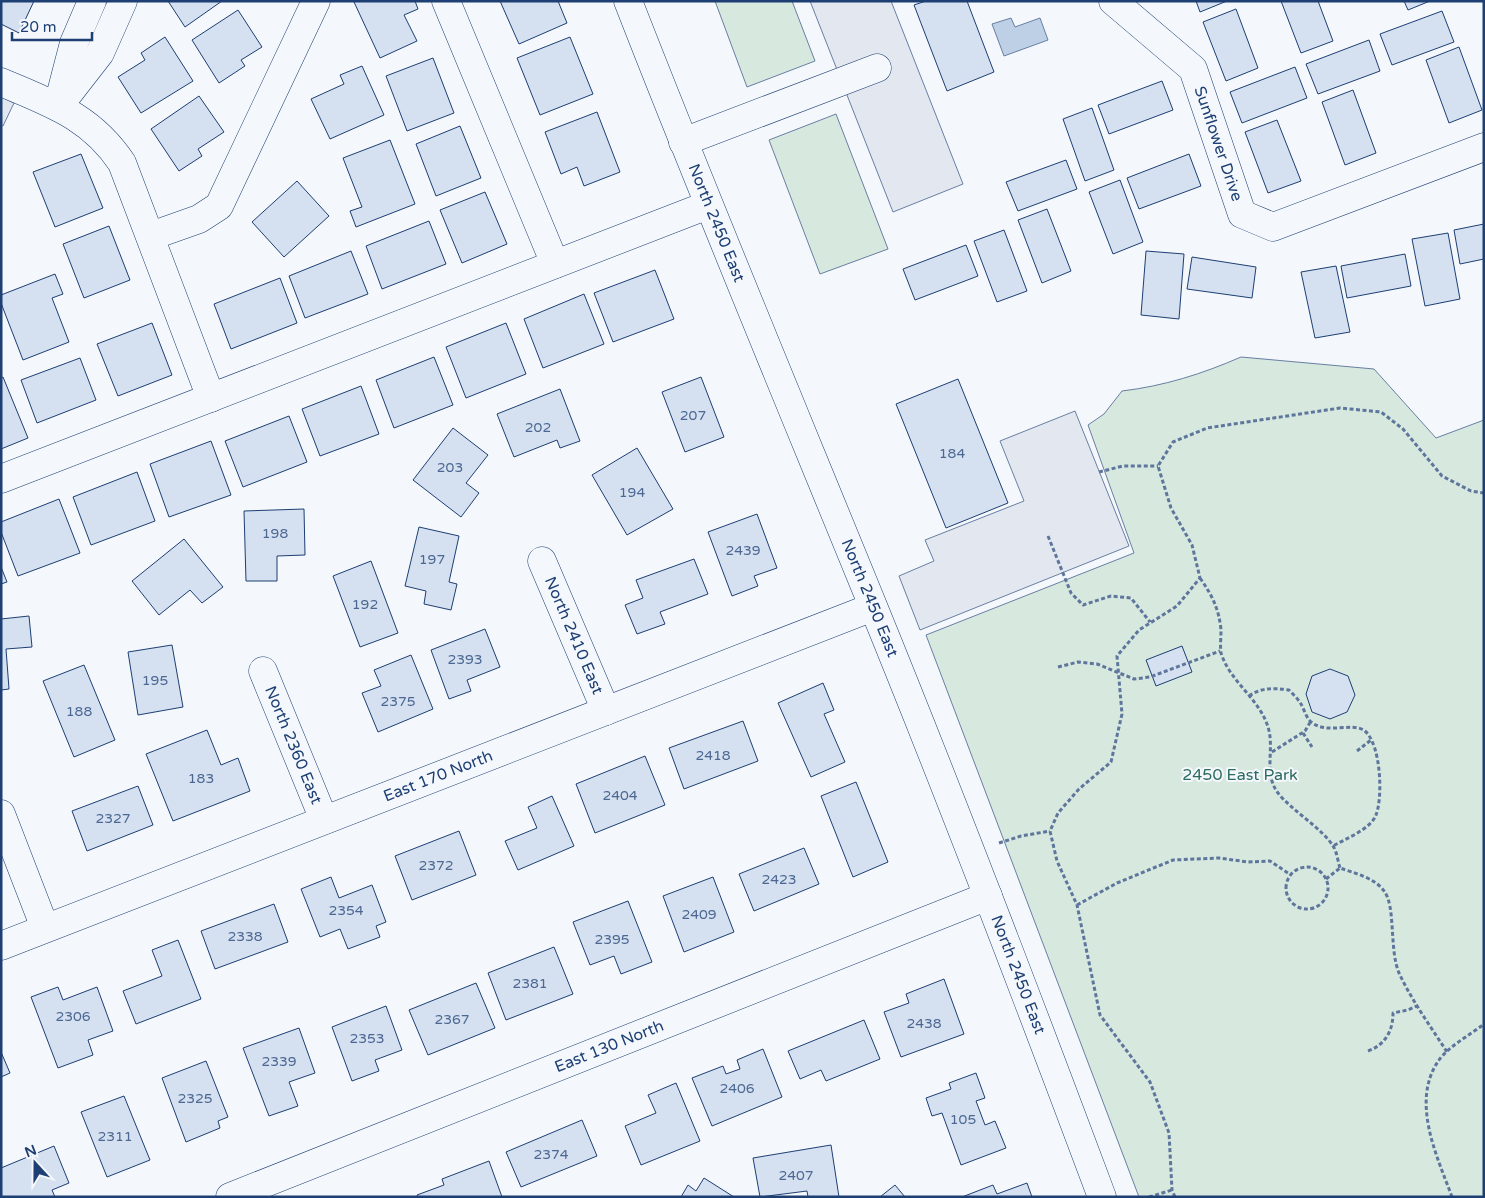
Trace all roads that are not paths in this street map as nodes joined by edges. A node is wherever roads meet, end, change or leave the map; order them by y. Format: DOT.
graph roads {
  1 [pos="92,1"];
  2 [pos="123,1"];
  3 [pos="316,1"];
  4 [pos="446,1"];
  5 [pos="628,1"];
  6 [pos="1113,1"];
  7 [pos="877,68"];
  8 [pos="1,82"];
  9 [pos="58,106"];
  10 [pos="683,142"];
  11 [pos="1484,147"];
  12 [pos="708,205"];
  13 [pos="151,236"];
  14 [pos="555,264"];
  15 [pos="211,398"];
  16 [pos="1,479"];
  17 [pos="542,561"];
  18 [pos="874,607"];
  19 [pos="263,670"];
  20 [pos="606,711"];
  21 [pos="1,814"];
  22 [pos="324,820"];
  23 [pos="988,896"];
  24 [pos="45,928"];
  25 [pos="1,946"];
  26 [pos="230,1197"];
  27 [pos="1102,1197"];
  1 -- 9 [label="street"];
  2 -- 9 [label="street"];
  3 -- 13 [label="street"];
  4 -- 14 [label="street"];
  5 -- 10 [label="street, North 2450 East"];
  6 -- 11 [label="street, Sunflower Drive"];
  7 -- 10 [label="street"];
  8 -- 9 [label="street"];
  9 -- 13 [label="street"];
  10 -- 12 [label="street, North 2450 East"];
  12 -- 14 [label="street"];
  12 -- 18 [label="street, North 2450 East"];
  13 -- 15 [label="street"];
  14 -- 15 [label="street"];
  15 -- 16 [label="street"];
  17 -- 20 [label="street, North 2410 East"];
  18 -- 20 [label="street, East 170 North"];
  18 -- 23 [label="street, North 2450 East"];
  19 -- 22 [label="street, North 2360 East"];
  20 -- 22 [label="street, East 170 North"];
  21 -- 24 [label="street"];
  22 -- 24 [label="street, East 170 North"];
  23 -- 26 [label="street, East 130 North"];
  23 -- 27 [label="street, North 2450 East"];
  24 -- 25 [label="street, East 170 North"];
}
